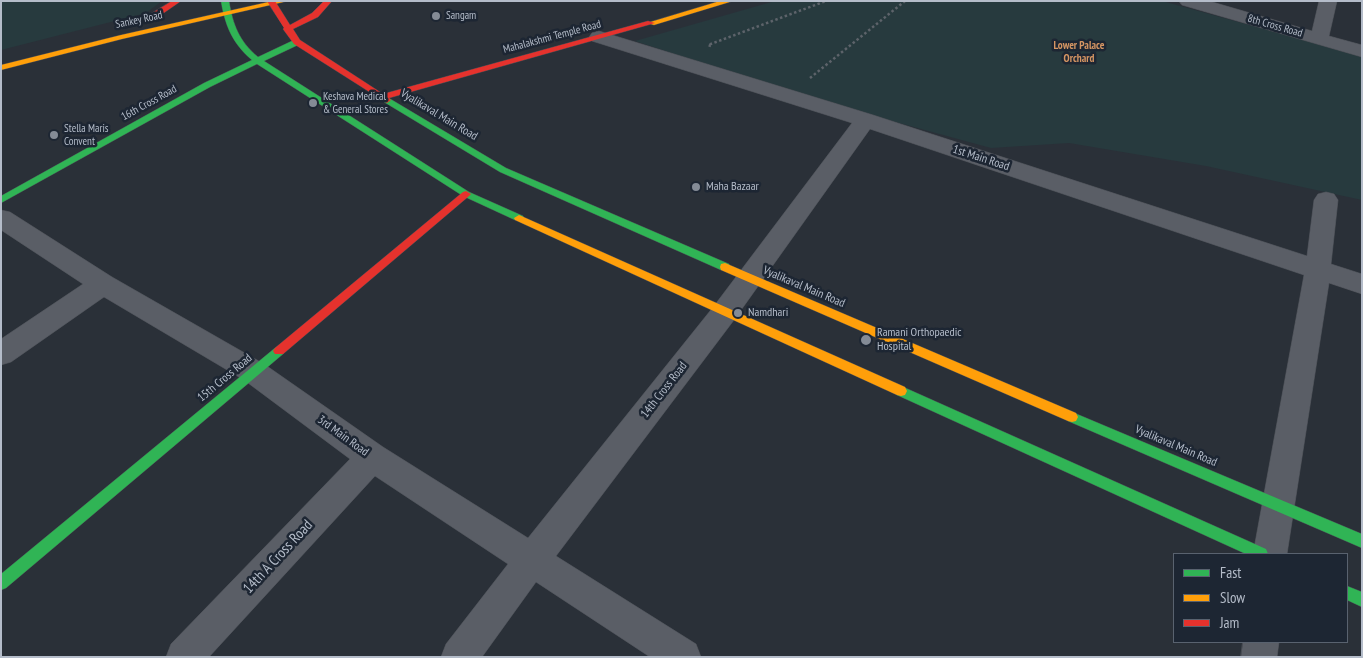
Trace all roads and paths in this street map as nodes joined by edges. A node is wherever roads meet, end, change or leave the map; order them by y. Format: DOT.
graph roads {
  1 [pos="225,1"];
  2 [pos="284,1"];
  3 [pos="328,1"];
  4 [pos="729,1"];
  5 [pos="826,1"];
  6 [pos="904,1"];
  7 [pos="1188,1"];
  8 [pos="1328,1"];
  9 [pos="271,3"];
  10 [pos="182,5"];
  11 [pos="227,14"];
  12 [pos="147,18"];
  13 [pos="124,24"];
  14 [pos="287,30"];
  15 [pos="149,31"];
  16 [pos="189,33"];
  17 [pos="599,37"];
  18 [pos="1319,39"];
  19 [pos="224,41"];
  20 [pos="297,42"];
  21 [pos="238,45"];
  22 [pos="717,48"];
  23 [pos="1362,51"];
  24 [pos="1,56"];
  25 [pos="258,61"];
  26 [pos="1,68"];
  27 [pos="807,81"];
  28 [pos="382,97"];
  29 [pos="865,120"];
  30 [pos="466,194"];
  31 [pos="1,200"];
  32 [pos="1326,200"];
  33 [pos="1,218"];
  34 [pos="1318,269"];
  35 [pos="749,278"];
  36 [pos="103,284"];
  37 [pos="1362,284"];
  38 [pos="724,313"];
  39 [pos="1,354"];
  40 [pos="254,372"];
  41 [pos="372,457"];
  42 [pos="1279,505"];
  43 [pos="1362,541"];
  44 [pos="1259,553"];
  45 [pos="1270,553"];
  46 [pos="532,560"];
  47 [pos="1,583"];
  48 [pos="1348,593"];
  49 [pos="1362,600"];
  50 [pos="1260,643"];
  51 [pos="184,657"];
  52 [pos="459,657"];
  53 [pos="683,657"];
  54 [pos="1259,657"];
  1 -- 11 [label="street"];
  2 -- 9 [label="street, Sankey Road"];
  3 -- 14 [label="street"];
  4 -- 17 [label="street, Mahalakshmi Temple Road"];
  5 -- 22 [label="path"];
  6 -- 27 [label="path"];
  7 -- 18 [label="street, 8th Cross Road"];
  8 -- 18 [label="street"];
  9 -- 11 [label="street, Sankey Road"];
  9 -- 14 [label="street, Vyalikaval Main Road"];
  10 -- 12 [label="street"];
  11 -- 15 [label="street, Sankey Road"];
  11 -- 21 [label="street"];
  13 -- 24 [label="street, Sankey Road"];
  14 -- 20 [label="street, Vyalikaval Main Road"];
  15 -- 16 [label="street"];
  15 -- 26 [label="street, Sankey Road"];
  17 -- 28 [label="street, Mahalakshmi Temple Road"];
  17 -- 29 [label="street, 1st Main Road"];
  18 -- 23 [label="street, 8th Cross Road"];
  19 -- 21 [label="street"];
  20 -- 25 [label="street, 16th Cross Road"];
  20 -- 28 [label="street, Vyalikaval Main Road"];
  21 -- 25 [label="street"];
  25 -- 30 [label="street"];
  25 -- 31 [label="street, 16th Cross Road"];
  28 -- 35 [label="street, Vyalikaval Main Road"];
  29 -- 34 [label="street, 1st Main Road"];
  29 -- 35 [label="street, 14th Cross Road"];
  30 -- 38 [label="street"];
  30 -- 40 [label="street, 15th Cross Road"];
  32 -- 34 [label="street"];
  33 -- 36 [label="street, 3rd Main Road"];
  34 -- 37 [label="street, 1st Main Road"];
  34 -- 42 [label="street"];
  35 -- 38 [label="street, 14th Cross Road"];
  35 -- 42 [label="street, Vyalikaval Main Road"];
  36 -- 39 [label="street"];
  36 -- 40 [label="street, 3rd Main Road"];
  38 -- 44 [label="street"];
  38 -- 46 [label="street, 14th Cross Road"];
  40 -- 41 [label="street, 3rd Main Road"];
  40 -- 47 [label="street, 15th Cross Road"];
  41 -- 46 [label="street, 3rd Main Road"];
  41 -- 51 [label="street, 14th A Cross Road"];
  42 -- 43 [label="street, Vyalikaval Main Road"];
  42 -- 45 [label="street"];
  46 -- 52 [label="street, 14th Cross Road"];
  46 -- 53 [label="street, 3rd Main Road"];
  48 -- 49 [label="street"];
  50 -- 54 [label="street"];
}
